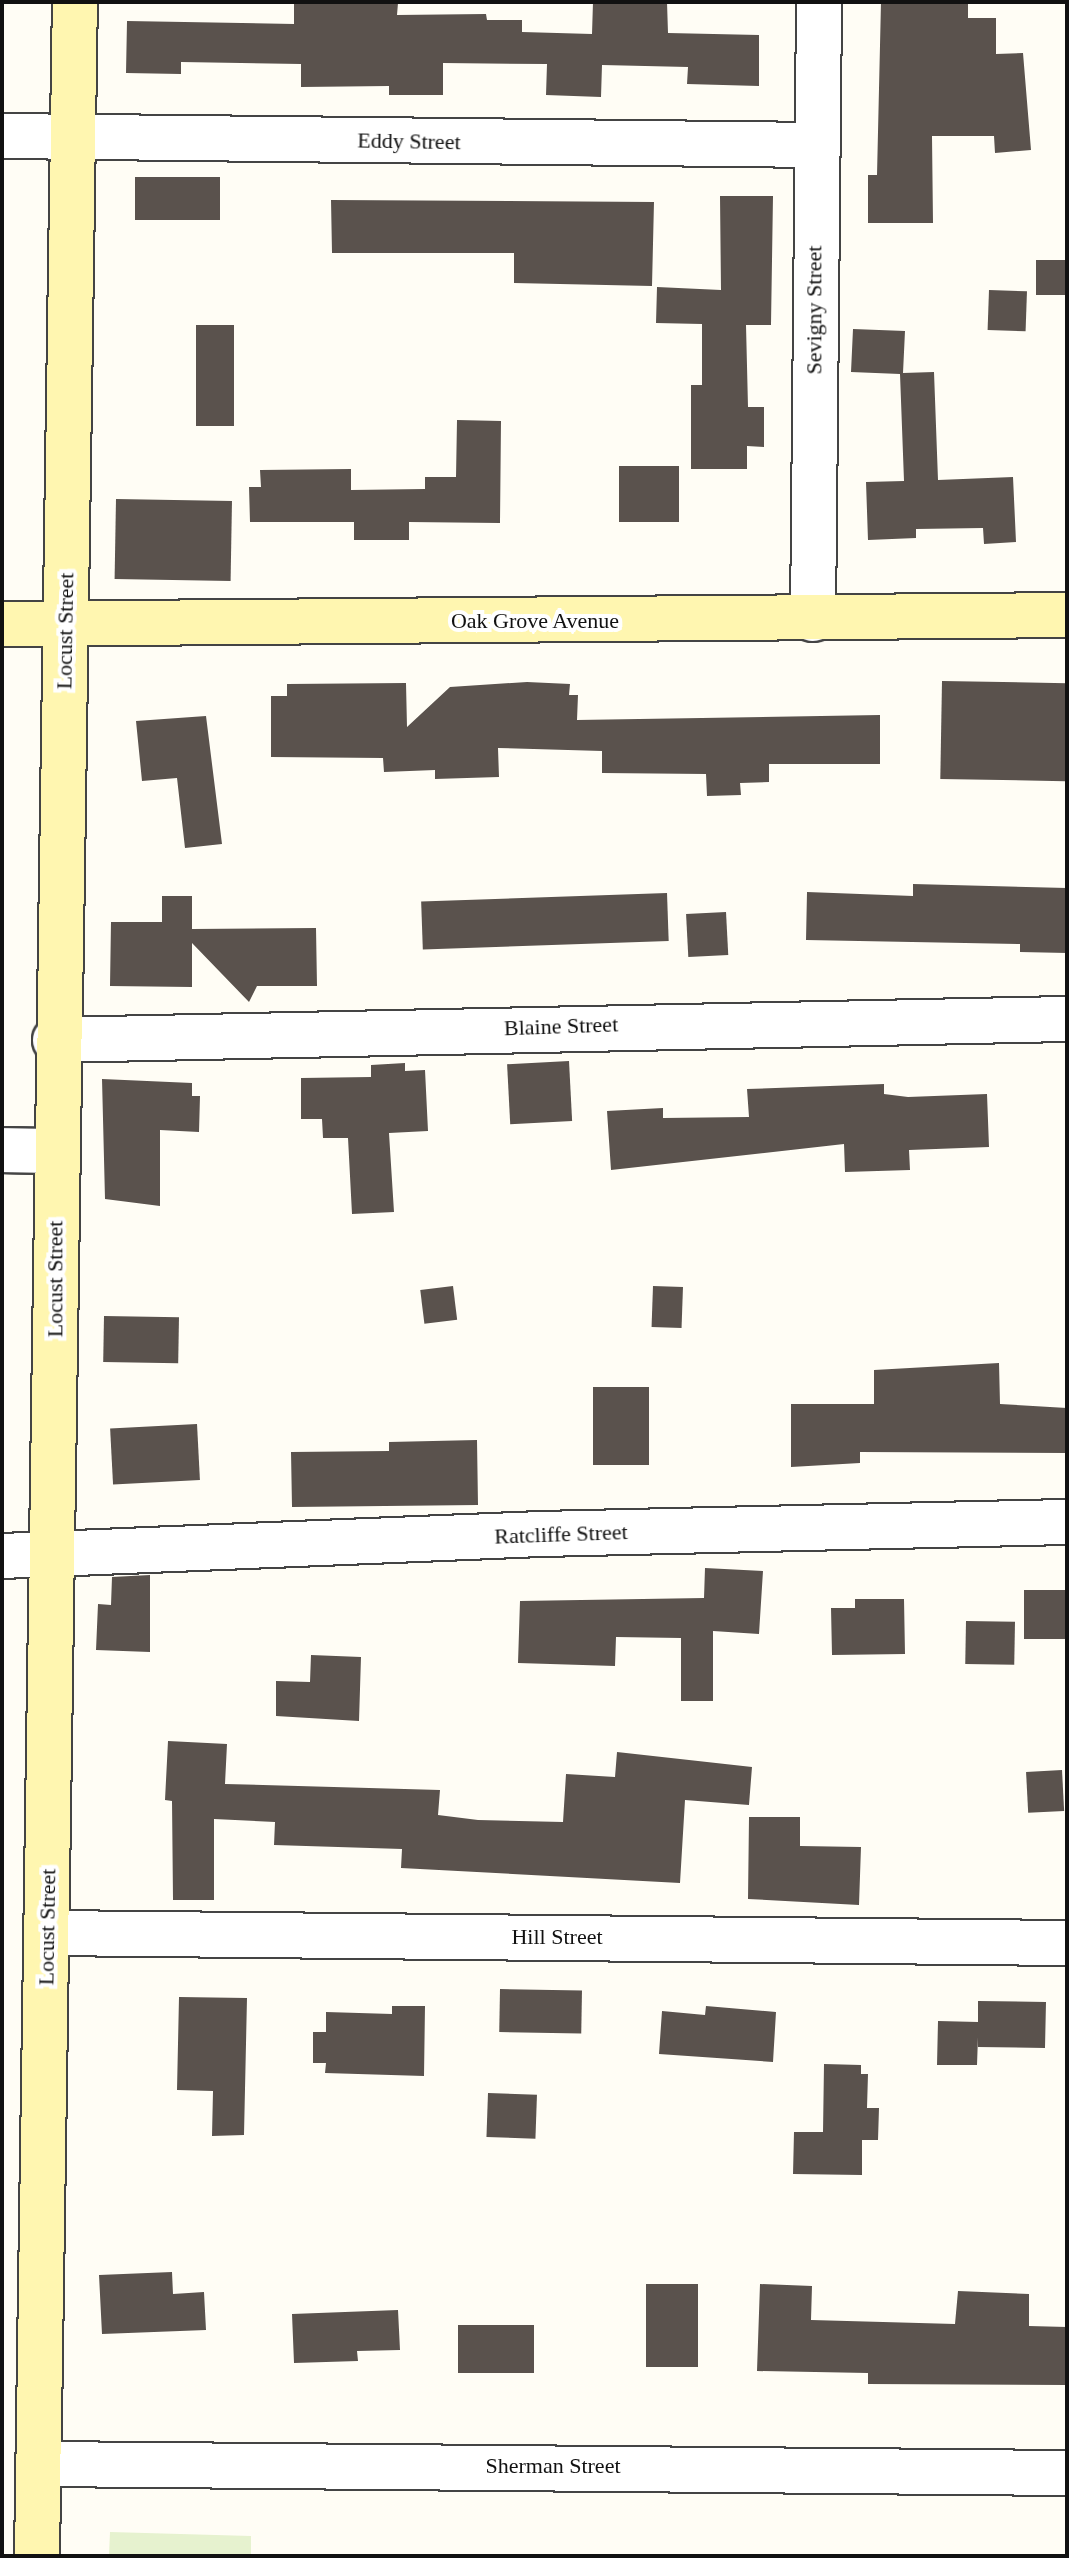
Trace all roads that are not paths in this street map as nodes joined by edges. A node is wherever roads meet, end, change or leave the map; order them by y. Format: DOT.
graph roads {
  1 [pos="75,2"];
  2 [pos="819,2"];
  3 [pos="2,136"];
  4 [pos="74,137"];
  5 [pos="816,145"];
  6 [pos="1067,615"];
  7 [pos="813,619"];
  8 [pos="2,624"];
  9 [pos="66,624"];
  10 [pos="1067,1019"];
  11 [pos="55,1040"];
  12 [pos="2,1150"];
  13 [pos="55,1151"];
  14 [pos="1067,1522"];
  15 [pos="55,1551"];
  16 [pos="2,1556"];
  17 [pos="46,1933"];
  18 [pos="1067,1943"];
  19 [pos="39,2464"];
  20 [pos="1067,2473"];
  21 [pos="37,2556"];
  1 -- 4 [label="street, Locust Street"];
  2 -- 5 [label="street, Sevigny Street"];
  3 -- 4 [label="street, Eddy Street"];
  4 -- 5 [label="street, Eddy Street"];
  4 -- 9 [label="street, Locust Street"];
  5 -- 7 [label="street, Sevigny Street"];
  6 -- 7 [label="street, Oak Grove Avenue"];
  7 -- 9 [label="street, Oak Grove Avenue"];
  8 -- 9 [label="street, Oak Grove Avenue"];
  9 -- 11 [label="street, Locust Street"];
  10 -- 11 [label="street, Blaine Street"];
  11 -- 13 [label="street, Locust Street"];
  12 -- 13 [label="street"];
  13 -- 15 [label="street, Locust Street"];
  14 -- 15 [label="street, Ratcliffe Street"];
  15 -- 16 [label="street, Ratcliffe Street"];
  15 -- 17 [label="street, Locust Street"];
  17 -- 18 [label="street, Hill Street"];
  17 -- 19 [label="street, Locust Street"];
  19 -- 20 [label="street, Sherman Street"];
  19 -- 21 [label="street, Locust Street"];
}
